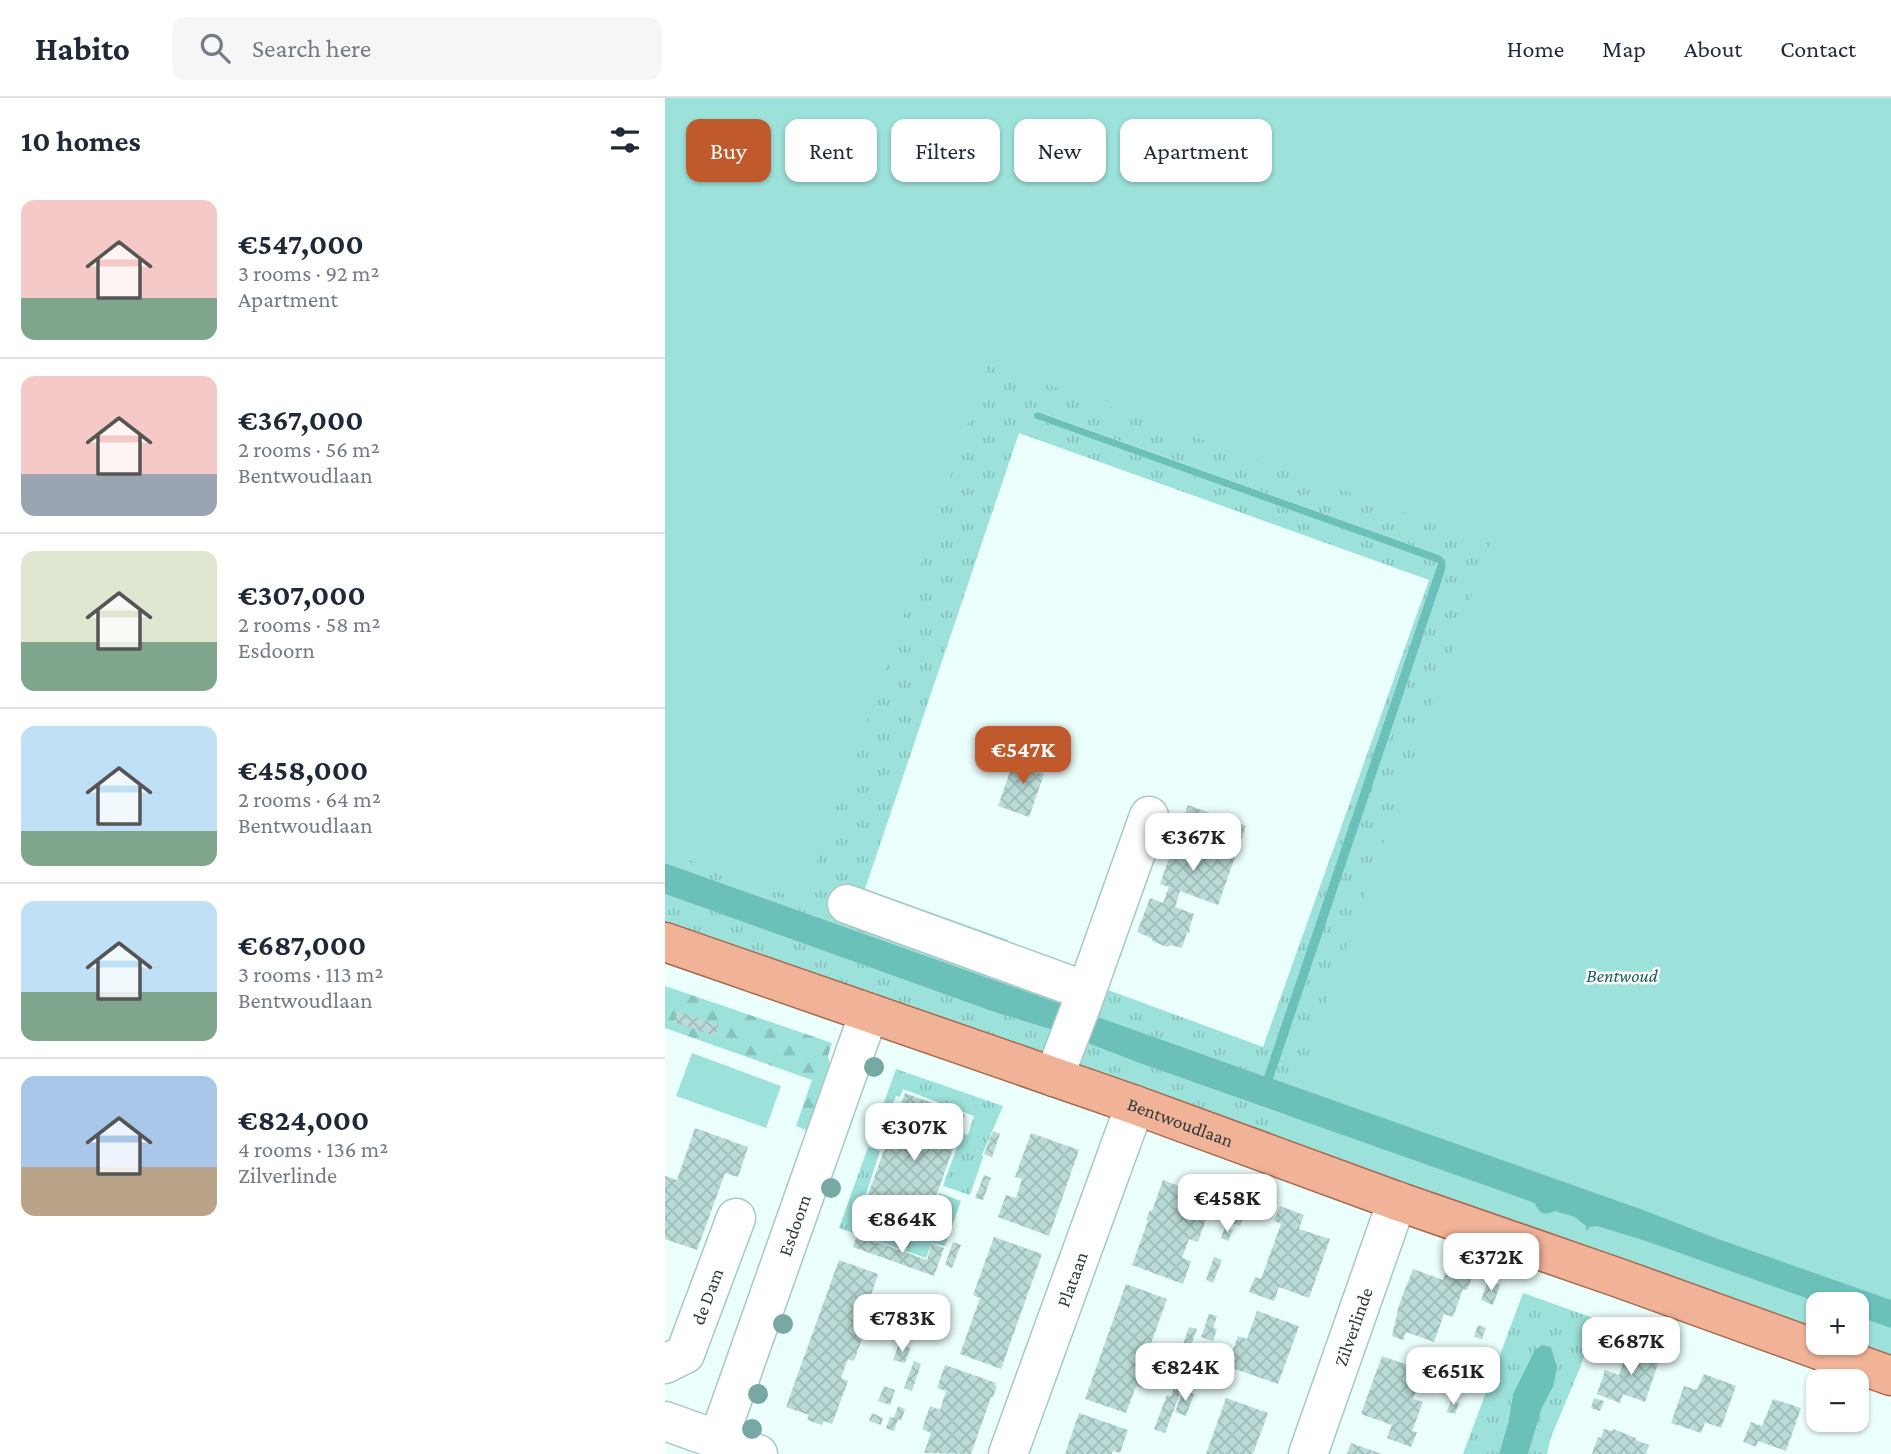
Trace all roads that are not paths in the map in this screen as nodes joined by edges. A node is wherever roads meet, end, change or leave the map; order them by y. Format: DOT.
graph roads {
  1 [pos="1149,816"];
  2 [pos="848,904"];
  3 [pos="665,942"];
  4 [pos="1085,996"];
  5 [pos="869,1013"];
  6 [pos="1060,1061"];
  7 [pos="1135,1105"];
  8 [pos="1397,1201"];
  9 [pos="736,1218"];
  10 [pos="665,1364"];
  11 [pos="1891,1376"];
  12 [pos="665,1422"];
  13 [pos="704,1443"];
  14 [pos="758,1454"];
  15 [pos="1008,1454"];
  16 [pos="1308,1454"];
  1 -- 4 [label="street"];
  2 -- 4 [label="street"];
  3 -- 5 [label="main road, Bentwoudlaan"];
  4 -- 6 [label="street"];
  5 -- 6 [label="main road, Bentwoudlaan"];
  5 -- 13 [label="street, Esdoorn"];
  6 -- 7 [label="main road, Bentwoudlaan"];
  7 -- 8 [label="main road, Bentwoudlaan"];
  7 -- 15 [label="street, Plataan"];
  8 -- 11 [label="main road, Bentwoudlaan"];
  8 -- 16 [label="street, Zilverlinde"];
  9 -- 10 [label="street, de Dam"];
  12 -- 13 [label="street"];
  13 -- 14 [label="street"];
}
